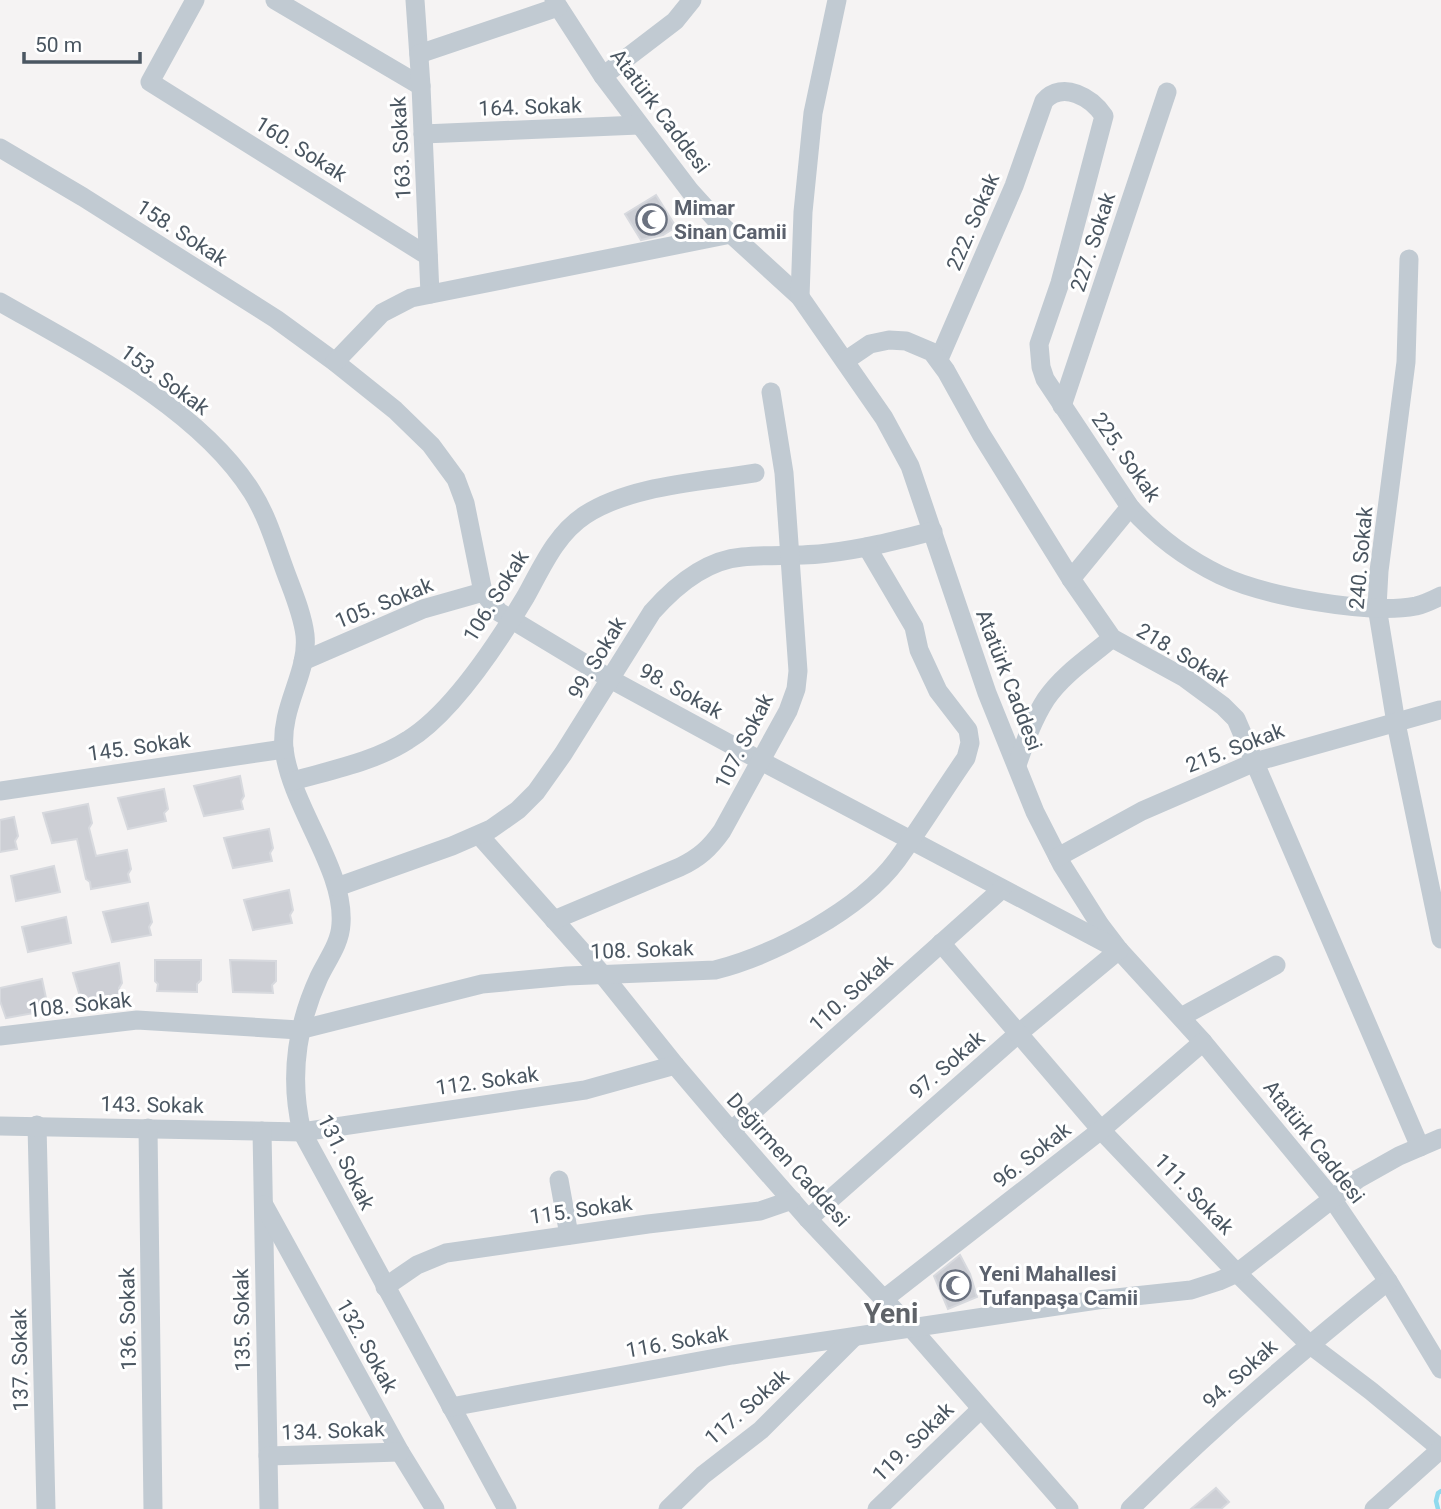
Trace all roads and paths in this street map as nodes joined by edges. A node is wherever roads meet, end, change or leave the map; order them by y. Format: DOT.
graph roads {
  1 [pos="195,0"];
  2 [pos="275,0"];
  3 [pos="415,0"];
  4 [pos="692,0"];
  5 [pos="838,0"];
  6 [pos="556,3"];
  7 [pos="419,54"];
  8 [pos="603,76"];
  9 [pos="421,86"];
  10 [pos="1167,92"];
  11 [pos="1104,116"];
  12 [pos="639,125"];
  13 [pos="423,134"];
  14 [pos="0,148"];
  15 [pos="731,234"];
  16 [pos="428,256"];
  17 [pos="1409,259"];
  18 [pos="430,294"];
  19 [pos="800,297"];
  20 [pos="0,302"];
  21 [pos="939,359"];
  22 [pos="845,361"];
  23 [pos="335,362"];
  24 [pos="771,392"];
  25 [pos="1062,406"];
  26 [pos="755,473"];
  27 [pos="1130,507"];
  28 [pos="270,529"];
  29 [pos="933,531"];
  30 [pos="867,547"];
  31 [pos="789,556"];
  32 [pos="1071,579"];
  33 [pos="483,592"];
  34 [pos="1441,596"];
  35 [pos="1377,607"];
  36 [pos="510,620"];
  37 [pos="1112,638"];
  38 [pos="303,661"];
  39 [pos="612,680"];
  40 [pos="1440,710"];
  41 [pos="1396,723"];
  42 [pos="284,749"];
  43 [pos="761,761"];
  44 [pos="1255,762"];
  45 [pos="1017,765"];
  46 [pos="293,781"];
  47 [pos="0,791"];
  48 [pos="479,835"];
  49 [pos="909,840"];
  50 [pos="1058,857"];
  51 [pos="337,887"];
  52 [pos="1002,889"];
  53 [pos="554,920"];
  54 [pos="1441,939"];
  55 [pos="941,943"];
  56 [pos="1119,950"];
  57 [pos="1276,965"];
  58 [pos="603,975"];
  59 [pos="1181,1017"];
  60 [pos="299,1030"];
  61 [pos="1019,1032"];
  62 [pos="0,1036"];
  63 [pos="1203,1042"];
  64 [pos="675,1065"];
  65 [pos="37,1125"];
  66 [pos="0,1126"];
  67 [pos="148,1128"];
  68 [pos="1101,1130"];
  69 [pos="262,1131"];
  70 [pos="731,1131"];
  71 [pos="302,1132"];
  72 [pos="1441,1138"];
  73 [pos="1420,1147"];
  74 [pos="559,1180"];
  75 [pos="1331,1198"];
  76 [pos="792,1200"];
  77 [pos="263,1202"];
  78 [pos="808,1219"];
  79 [pos="569,1235"];
  80 [pos="1237,1273"];
  81 [pos="1388,1281"];
  82 [pos="385,1287"];
  83 [pos="884,1299"];
  84 [pos="912,1329"];
  85 [pos="854,1337"];
  86 [pos="1309,1344"];
  87 [pos="1441,1370"];
  88 [pos="451,1407"];
  89 [pos="981,1409"];
  90 [pos="1441,1449"];
  91 [pos="400,1452"];
  92 [pos="268,1456"];
  93 [pos="46,1509"];
  94 [pos="153,1509"];
  95 [pos="268,1509"];
  96 [pos="435,1509"];
  97 [pos="507,1509"];
  98 [pos="668,1509"];
  99 [pos="877,1509"];
  100 [pos="1069,1509"];
  101 [pos="1130,1509"];
  102 [pos="1374,1509"];
  1 -- 16 [label="street, 160. Sokak"];
  2 -- 9 [label="street"];
  3 -- 7 [label="street, 163. Sokak"];
  4 -- 8 [label="street"];
  5 -- 19 [label="street"];
  6 -- 7 [label="street"];
  6 -- 8 [label="street, Atatürk Caddesi"];
  7 -- 9 [label="street, 163. Sokak"];
  8 -- 12 [label="street, Atatürk Caddesi"];
  9 -- 13 [label="street, 163. Sokak"];
  10 -- 25 [label="street, 227. Sokak"];
  11 -- 21 [label="street, 222. Sokak"];
  11 -- 25 [label="street, 225. Sokak"];
  12 -- 13 [label="street, 164. Sokak"];
  12 -- 15 [label="street, Atatürk Caddesi"];
  13 -- 16 [label="street, 163. Sokak"];
  14 -- 23 [label="street, 158. Sokak"];
  15 -- 18 [label="street"];
  15 -- 19 [label="street, Atatürk Caddesi"];
  16 -- 18 [label="street, 163. Sokak"];
  17 -- 35 [label="street, 240. Sokak"];
  18 -- 23 [label="street"];
  19 -- 22 [label="street, Atatürk Caddesi"];
  20 -- 28 [label="street, 153. Sokak"];
  21 -- 22 [label="street"];
  21 -- 32 [label="street, 218. Sokak"];
  22 -- 29 [label="street, Atatürk Caddesi"];
  23 -- 33 [label="street"];
  24 -- 31 [label="street, 107. Sokak"];
  25 -- 27 [label="street, 225. Sokak"];
  26 -- 36 [label="street, 106. Sokak"];
  27 -- 32 [label="street"];
  27 -- 35 [label="street, 225. Sokak"];
  28 -- 38 [label="street, 131. Sokak"];
  29 -- 30 [label="street, 99. Sokak"];
  29 -- 45 [label="street, Atatürk Caddesi"];
  30 -- 31 [label="street, 99. Sokak"];
  30 -- 49 [label="street, 108. Sokak"];
  31 -- 39 [label="street, 99. Sokak"];
  31 -- 43 [label="street, 107. Sokak"];
  32 -- 37 [label="street, 218. Sokak"];
  33 -- 36 [label="street, 98. Sokak"];
  33 -- 38 [label="street, 105. Sokak"];
  34 -- 35 [label="street, 225. Sokak"];
  35 -- 41 [label="street, 240. Sokak"];
  36 -- 39 [label="street, 98. Sokak"];
  36 -- 46 [label="street, 106. Sokak"];
  37 -- 44 [label="street, 218. Sokak"];
  37 -- 45 [label="street"];
  38 -- 42 [label="street, 131. Sokak"];
  39 -- 43 [label="street, 98. Sokak"];
  39 -- 48 [label="street, 99. Sokak"];
  40 -- 41 [label="street, 215. Sokak"];
  41 -- 44 [label="street, 215. Sokak"];
  41 -- 54 [label="street, 240. Sokak"];
  42 -- 46 [label="street, 131. Sokak"];
  42 -- 47 [label="street, 145. Sokak"];
  43 -- 49 [label="street, 98. Sokak"];
  43 -- 53 [label="street, 107. Sokak"];
  44 -- 50 [label="street, 215. Sokak"];
  44 -- 73 [label="street, 218. Sokak"];
  45 -- 50 [label="street, Atatürk Caddesi"];
  46 -- 51 [label="street, 131. Sokak"];
  48 -- 51 [label="street, 99. Sokak"];
  48 -- 53 [label="street, Değirmen Caddesi"];
  49 -- 52 [label="street, 98. Sokak"];
  49 -- 58 [label="street, 108. Sokak"];
  50 -- 56 [label="street, Atatürk Caddesi"];
  51 -- 60 [label="street, 131. Sokak"];
  52 -- 55 [label="street, 110. Sokak"];
  52 -- 56 [label="street, 98. Sokak"];
  53 -- 58 [label="street, Değirmen Caddesi"];
  55 -- 61 [label="street, 111. Sokak"];
  55 -- 70 [label="street, 110. Sokak"];
  56 -- 59 [label="street, Atatürk Caddesi"];
  56 -- 61 [label="street, 97. Sokak"];
  57 -- 59 [label="street"];
  58 -- 60 [label="street, 108. Sokak"];
  58 -- 64 [label="street, Değirmen Caddesi"];
  59 -- 63 [label="street, Atatürk Caddesi"];
  60 -- 62 [label="street, 108. Sokak"];
  60 -- 71 [label="street, 131. Sokak"];
  61 -- 68 [label="street, 111. Sokak"];
  61 -- 78 [label="street, 97. Sokak"];
  63 -- 68 [label="street, 96. Sokak"];
  63 -- 75 [label="street, Atatürk Caddesi"];
  64 -- 70 [label="street, Değirmen Caddesi"];
  64 -- 71 [label="street, 112. Sokak"];
  65 -- 66 [label="street, 143. Sokak"];
  65 -- 67 [label="street, 143. Sokak"];
  65 -- 93 [label="street, 137. Sokak"];
  67 -- 69 [label="street, 143. Sokak"];
  67 -- 94 [label="street, 136. Sokak"];
  68 -- 80 [label="street, 111. Sokak"];
  68 -- 83 [label="street, 96. Sokak"];
  69 -- 71 [label="street, 143. Sokak"];
  69 -- 77 [label="street, 135. Sokak"];
  70 -- 76 [label="street, Değirmen Caddesi"];
  71 -- 82 [label="street, 131. Sokak"];
  72 -- 73 [label="street, 116. Sokak"];
  73 -- 75 [label="street, 116. Sokak"];
  74 -- 79 [label="street"];
  75 -- 80 [label="street, 116. Sokak"];
  75 -- 81 [label="street, Atatürk Caddesi"];
  76 -- 78 [label="street, Değirmen Caddesi"];
  76 -- 79 [label="street, 115. Sokak"];
  77 -- 91 [label="street, 132. Sokak"];
  77 -- 92 [label="street, 135. Sokak"];
  78 -- 83 [label="street, Değirmen Caddesi"];
  79 -- 82 [label="street, 115. Sokak"];
  80 -- 84 [label="street, 116. Sokak"];
  80 -- 86 [label="street, 111. Sokak"];
  81 -- 86 [label="street, 94. Sokak"];
  81 -- 87 [label="street, Atatürk Caddesi"];
  82 -- 88 [label="street, 131. Sokak"];
  83 -- 84 [label="street, Değirmen Caddesi"];
  84 -- 85 [label="street, 116. Sokak"];
  84 -- 89 [label="street, Değirmen Caddesi"];
  85 -- 88 [label="street, 116. Sokak"];
  85 -- 98 [label="street, 117. Sokak"];
  86 -- 90 [label="street, 111. Sokak"];
  86 -- 101 [label="street, 94. Sokak"];
  88 -- 97 [label="street, 131. Sokak"];
  89 -- 99 [label="street, 119. Sokak"];
  89 -- 100 [label="street, Değirmen Caddesi"];
  90 -- 102 [label="street"];
  91 -- 92 [label="street, 134. Sokak"];
  91 -- 96 [label="street, 132. Sokak"];
  92 -- 95 [label="street, 135. Sokak"];
}
